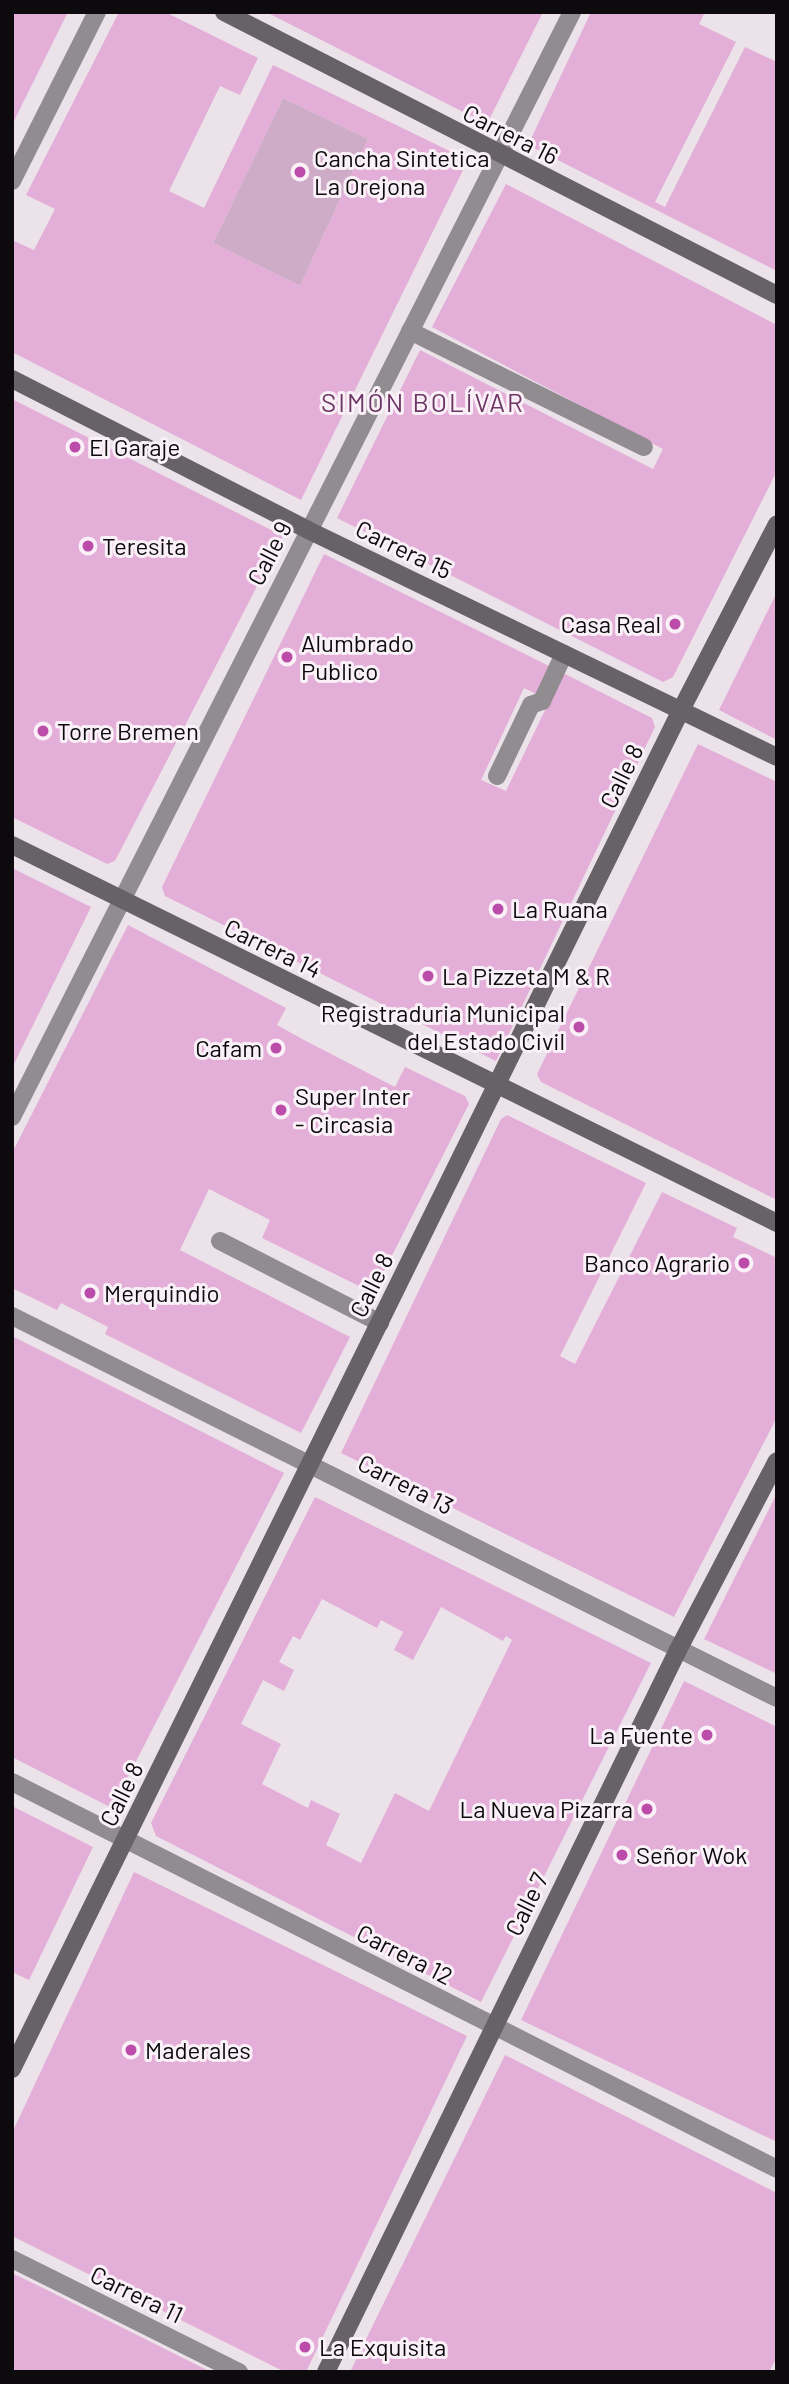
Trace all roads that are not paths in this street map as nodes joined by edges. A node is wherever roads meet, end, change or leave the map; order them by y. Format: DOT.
graph roads {
  1 [pos="97,12"];
  2 [pos="224,12"];
  3 [pos="572,12"];
  4 [pos="499,156"];
  5 [pos="12,181"];
  6 [pos="777,295"];
  7 [pos="410,331"];
  8 [pos="12,379"];
  9 [pos="644,447"];
  10 [pos="777,524"];
  11 [pos="309,530"];
  12 [pos="564,654"];
  13 [pos="681,710"];
  14 [pos="777,757"];
  15 [pos="498,776"];
  16 [pos="12,845"];
  17 [pos="120,900"];
  18 [pos="496,1085"];
  19 [pos="12,1117"];
  20 [pos="777,1223"];
  21 [pos="220,1241"];
  22 [pos="12,1316"];
  23 [pos="380,1323"];
  24 [pos="777,1461"];
  25 [pos="312,1464"];
  26 [pos="678,1650"];
  27 [pos="777,1698"];
  28 [pos="12,1782"];
  29 [pos="125,1840"];
  30 [pos="493,2026"];
  31 [pos="12,2069"];
  32 [pos="777,2169"];
  33 [pos="12,2259"];
  34 [pos="239,2372"];
  35 [pos="326,2372"];
  1 -- 5 [label="street"];
  2 -- 4 [label="main road, Carrera 16"];
  3 -- 4 [label="street, Calle 9"];
  4 -- 6 [label="main road, Carrera 16"];
  4 -- 7 [label="street, Calle 9"];
  7 -- 9 [label="street"];
  7 -- 11 [label="street, Calle 9"];
  8 -- 11 [label="main road, Carrera 15"];
  10 -- 13 [label="main road, Calle 8"];
  11 -- 12 [label="main road, Carrera 15"];
  11 -- 17 [label="street, Calle 9"];
  12 -- 13 [label="main road, Carrera 15"];
  12 -- 15 [label="street"];
  13 -- 14 [label="main road, Carrera 15"];
  13 -- 18 [label="main road, Calle 8"];
  16 -- 17 [label="main road, Carrera 14"];
  17 -- 18 [label="main road, Carrera 14"];
  17 -- 19 [label="street, Calle 9"];
  18 -- 20 [label="main road, Carrera 14"];
  18 -- 23 [label="main road, Calle 8"];
  21 -- 23 [label="street"];
  22 -- 25 [label="street, Carrera 13"];
  23 -- 25 [label="main road, Calle 8"];
  24 -- 26 [label="main road, Calle 7"];
  25 -- 26 [label="street, Carrera 13"];
  25 -- 29 [label="main road, Calle 8"];
  26 -- 27 [label="street, Carrera 13"];
  26 -- 30 [label="main road, Calle 7"];
  28 -- 29 [label="street, Carrera 12"];
  29 -- 30 [label="street, Carrera 12"];
  29 -- 31 [label="main road, Calle 8"];
  30 -- 32 [label="street, Carrera 12"];
  30 -- 35 [label="main road, Calle 7"];
  33 -- 34 [label="street, Carrera 11"];
}
